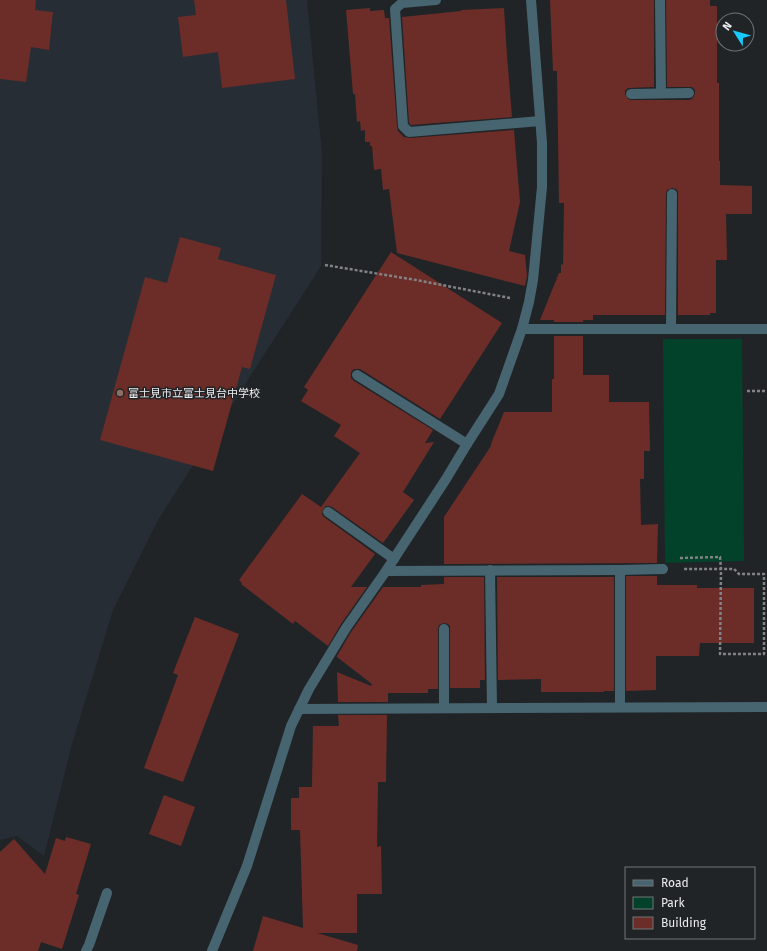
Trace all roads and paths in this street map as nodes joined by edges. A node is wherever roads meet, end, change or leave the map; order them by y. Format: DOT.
graph roads {
  1 [pos="436,0"];
  2 [pos="531,0"];
  3 [pos="660,0"];
  4 [pos="661,93"];
  5 [pos="689,93"];
  6 [pos="631,94"];
  7 [pos="540,121"];
  8 [pos="672,194"];
  9 [pos="325,265"];
  10 [pos="529,302"];
  11 [pos="671,328"];
  12 [pos="522,329"];
  13 [pos="767,329"];
  14 [pos="357,375"];
  15 [pos="747,391"];
  16 [pos="767,391"];
  17 [pos="467,444"];
  18 [pos="328,512"];
  19 [pos="676,558"];
  20 [pos="394,559"];
  21 [pos="663,569"];
  22 [pos="721,569"];
  23 [pos="490,570"];
  24 [pos="620,570"];
  25 [pos="386,571"];
  26 [pos="766,588"];
  27 [pos="444,629"];
  28 [pos="620,707"];
  29 [pos="767,707"];
  30 [pos="444,708"];
  31 [pos="492,708"];
  32 [pos="299,709"];
  33 [pos="107,893"];
  34 [pos="86,951"];
  35 [pos="212,951"];
  1 -- 7 [label="street"];
  2 -- 7 [label="street"];
  3 -- 4 [label="street"];
  4 -- 5 [label="street"];
  4 -- 6 [label="street"];
  7 -- 10 [label="street"];
  8 -- 11 [label="street"];
  9 -- 10 [label="path"];
  10 -- 12 [label="street"];
  11 -- 12 [label="street"];
  11 -- 13 [label="street"];
  12 -- 17 [label="street"];
  14 -- 17 [label="street"];
  15 -- 16 [label="path"];
  17 -- 20 [label="street"];
  18 -- 20 [label="street"];
  19 -- 22 [label="path"];
  20 -- 25 [label="street"];
  21 -- 22 [label="path"];
  21 -- 24 [label="street"];
  22 -- 26 [label="path"];
  22 -- 26 [label="path"];
  23 -- 24 [label="street"];
  23 -- 25 [label="street"];
  23 -- 31 [label="street"];
  24 -- 28 [label="street"];
  25 -- 32 [label="street"];
  27 -- 30 [label="street"];
  28 -- 29 [label="street"];
  28 -- 31 [label="street"];
  30 -- 31 [label="street"];
  30 -- 32 [label="street"];
  32 -- 35 [label="street"];
  33 -- 34 [label="street"];
}
